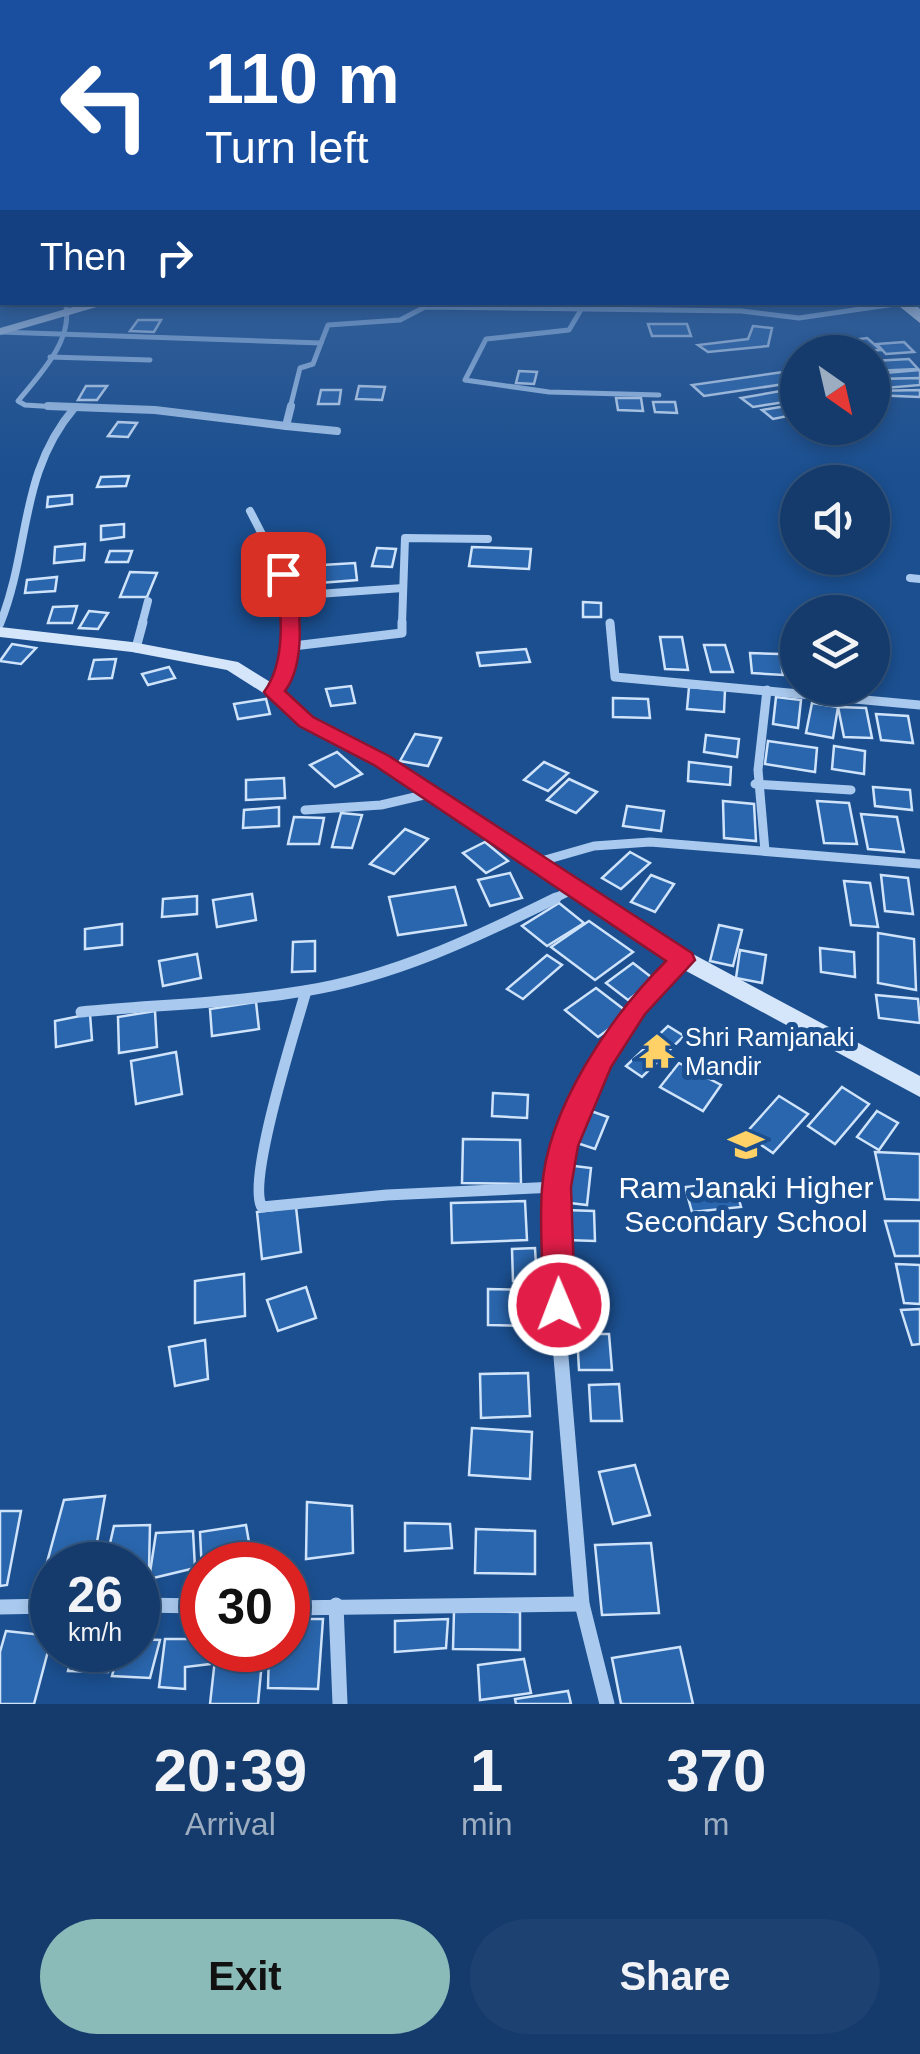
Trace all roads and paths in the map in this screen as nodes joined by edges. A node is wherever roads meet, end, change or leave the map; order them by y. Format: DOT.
graph roads {
  1 [pos="35,319"];
  2 [pos="67,319"];
  3 [pos="407,319"];
  4 [pos="576,319"];
  5 [pos="0,332"];
  6 [pos="66,332"];
  7 [pos="321,343"];
  8 [pos="50,357"];
  9 [pos="150,360"];
  10 [pos="659,395"];
  11 [pos="75,406"];
  12 [pos="286,426"];
  13 [pos="338,430"];
  14 [pos="250,511"];
  15 [pos="488,539"];
  16 [pos="403,588"];
  17 [pos="289,596"];
  18 [pos="148,601"];
  19 [pos="610,623"];
  20 [pos="0,628"];
  21 [pos="285,647"];
  22 [pos="136,648"];
  23 [pos="767,690"];
  24 [pos="274,692"];
  25 [pos="920,705"];
  26 [pos="755,784"];
  27 [pos="851,790"];
  28 [pos="428,794"];
  29 [pos="306,810"];
  30 [pos="766,851"];
  31 [pos="536,862"];
  32 [pos="920,864"];
  33 [pos="574,889"];
  34 [pos="683,960"];
  35 [pos="306,990"];
  36 [pos="81,1012"];
  37 [pos="920,1087"];
  38 [pos="556,1187"];
  39 [pos="582,1604"];
  40 [pos="336,1605"];
  41 [pos="0,1606"];
  42 [pos="30,1606"];
  43 [pos="310,1607"];
  44 [pos="340,1704"];
  45 [pos="607,1704"];
  1 -- 5 [label="street"];
  2 -- 6 [label="street"];
  3 -- 7 [label="street"];
  4 -- 10 [label="street"];
  5 -- 6 [label="street"];
  6 -- 7 [label="street"];
  6 -- 8 [label="street"];
  7 -- 12 [label="street"];
  8 -- 9 [label="street"];
  8 -- 11 [label="street"];
  11 -- 12 [label="street"];
  11 -- 20 [label="street"];
  12 -- 13 [label="street"];
  14 -- 17 [label="street"];
  15 -- 16 [label="street"];
  16 -- 17 [label="street"];
  16 -- 21 [label="street"];
  17 -- 21 [label="street"];
  18 -- 22 [label="street"];
  19 -- 23 [label="street"];
  20 -- 22 [label="street"];
  21 -- 24 [label="street"];
  22 -- 24 [label="street"];
  23 -- 25 [label="street"];
  23 -- 26 [label="street"];
  24 -- 28 [label="street"];
  26 -- 27 [label="street"];
  26 -- 30 [label="street"];
  28 -- 29 [label="street"];
  28 -- 31 [label="street"];
  30 -- 31 [label="street"];
  30 -- 32 [label="street"];
  31 -- 33 [label="street"];
  33 -- 34 [label="street"];
  33 -- 35 [label="street"];
  34 -- 37 [label="street"];
  34 -- 38 [label="street"];
  35 -- 36 [label="street"];
  35 -- 38 [label="street"];
  38 -- 39 [label="street"];
  39 -- 40 [label="street"];
  39 -- 45 [label="street"];
  40 -- 43 [label="street"];
  40 -- 44 [label="street"];
  41 -- 42 [label="street"];
}
